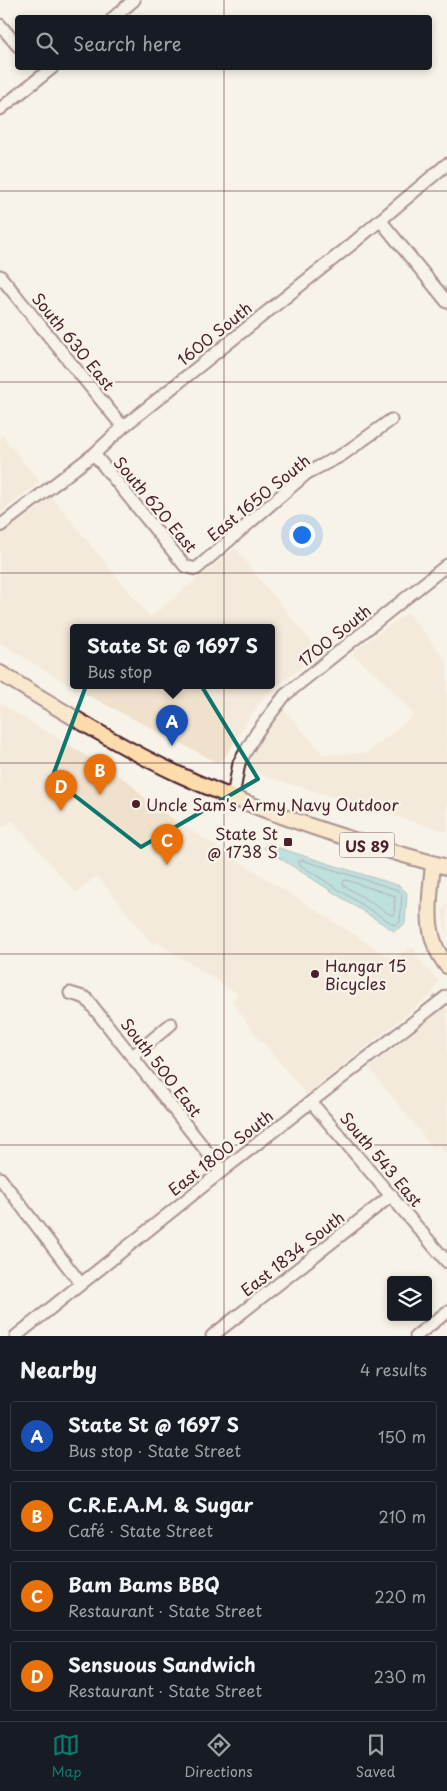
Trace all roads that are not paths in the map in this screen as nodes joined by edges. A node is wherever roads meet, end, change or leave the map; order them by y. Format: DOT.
graph roads {
  1 [pos="134,0"];
  2 [pos="116,15"];
  3 [pos="0,25"];
  4 [pos="15,42"];
  5 [pos="38,72"];
  6 [pos="0,109"];
  7 [pos="447,164"];
  8 [pos="380,220"];
  9 [pos="0,276"];
  10 [pos="447,302"];
  11 [pos="391,420"];
  12 [pos="123,427"];
  13 [pos="94,454"];
  14 [pos="0,526"];
  15 [pos="447,565"];
  16 [pos="196,569"];
  17 [pos="0,672"];
  18 [pos="233,798"];
  19 [pos="433,864"];
  20 [pos="447,867"];
  21 [pos="447,966"];
  22 [pos="70,993"];
  23 [pos="447,996"];
  24 [pos="171,1024"];
  25 [pos="133,1056"];
  26 [pos="311,1102"];
  27 [pos="222,1170"];
  28 [pos="0,1178"];
  29 [pos="392,1195"];
  30 [pos="447,1262"];
  31 [pos="81,1284"];
  32 [pos="447,1312"];
  33 [pos="16,1336"];
  34 [pos="212,1336"];
  35 [pos="416,1336"];
  1 -- 2 [label="street"];
  3 -- 4 [label="street"];
  5 -- 6 [label="street"];
  7 -- 8 [label="street, 1600 South"];
  8 -- 10 [label="street"];
  8 -- 12 [label="street, 1600 South"];
  9 -- 12 [label="street, South 630 East"];
  11 -- 16 [label="street, East 1650 South"];
  12 -- 13 [label="street, 1600 South"];
  13 -- 14 [label="street, 1600 South"];
  13 -- 16 [label="street, South 620 East"];
  15 -- 18 [label="street, 1700 South"];
  17 -- 18 [label="main road, US 89"];
  18 -- 19 [label="main road, US 89"];
  19 -- 20 [label="main road, US 89"];
  19 -- 21 [label="main road"];
  22 -- 25 [label="street, South 500 East"];
  23 -- 26 [label="street, East 1800 South"];
  24 -- 25 [label="street"];
  25 -- 27 [label="street, South 500 East"];
  26 -- 27 [label="street, East 1800 South"];
  26 -- 29 [label="street, South 543 East"];
  27 -- 31 [label="street, East 1800 South"];
  28 -- 31 [label="street"];
  29 -- 30 [label="street, South 543 East"];
  29 -- 34 [label="street, East 1834 South"];
  31 -- 33 [label="street, East 1800 South"];
  32 -- 35 [label="street"];
}
